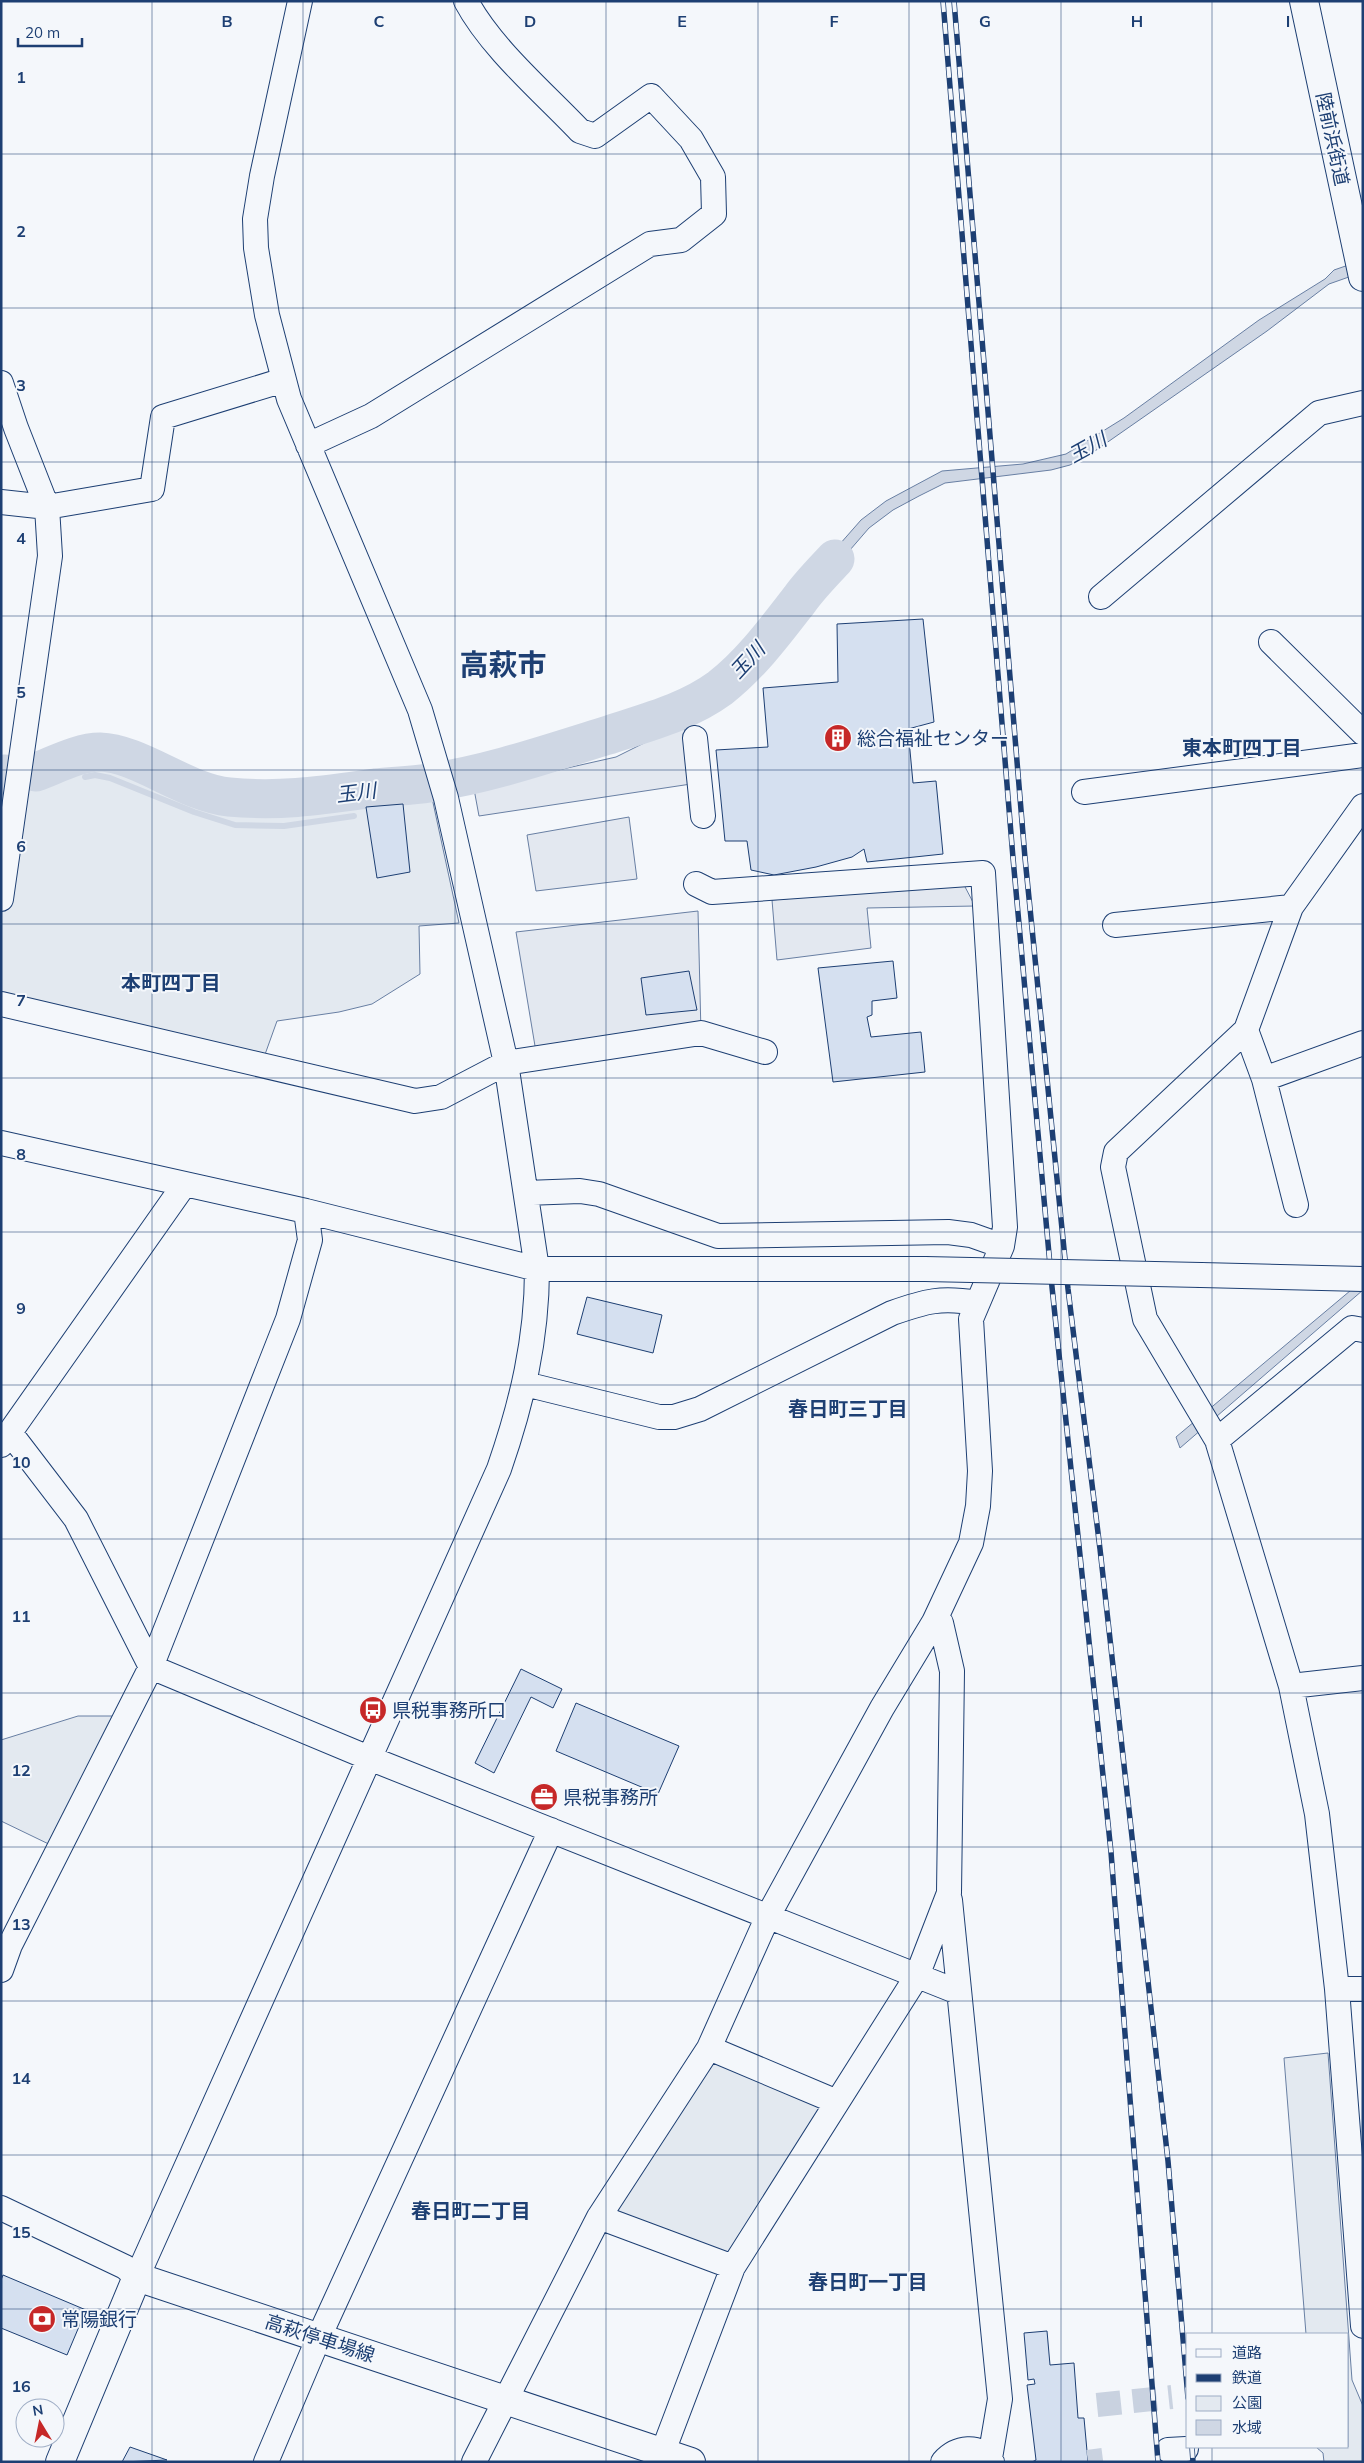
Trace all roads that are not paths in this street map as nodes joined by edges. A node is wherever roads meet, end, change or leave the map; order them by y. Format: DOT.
graph roads {
  1 [pos="300,1"];
  2 [pos="466,1"];
  3 [pos="1304,1"];
  4 [pos="1363,277"];
  5 [pos="284,380"];
  6 [pos="1,383"];
  7 [pos="1363,403"];
  8 [pos="308,445"];
  9 [pos="1,502"];
  10 [pos="47,508"];
  11 [pos="1101,597"];
  12 [pos="1271,642"];
  13 [pos="1363,733"];
  14 [pos="695,738"];
  15 [pos="1363,756"];
  16 [pos="1084,792"];
  17 [pos="1363,806"];
  18 [pos="703,816"];
  19 [pos="4,859"];
  20 [pos="696,884"];
  21 [pos="1,899"];
  22 [pos="1291,907"];
  23 [pos="1114,925"];
  24 [pos="1,1004"];
  25 [pos="1246,1030"];
  26 [pos="1363,1043"];
  27 [pos="765,1052"];
  28 [pos="506,1063"];
  29 [pos="1264,1079"];
  30 [pos="1,1142"];
  31 [pos="184,1185"];
  32 [pos="526,1194"];
  33 [pos="1296,1205"];
  34 [pos="306,1211"];
  35 [pos="1002,1246"];
  36 [pos="537,1269"];
  37 [pos="1363,1279"];
  38 [pos="977,1302"];
  39 [pos="1363,1330"];
  40 [pos="525,1384"];
  41 [pos="6,1439"];
  42 [pos="1217,1440"];
  43 [pos="934,1622"];
  44 [pos="150,1667"];
  45 [pos="1363,1678"];
  46 [pos="1290,1686"];
  47 [pos="370,1758"];
  48 [pos="551,1830"];
  49 [pos="949,1893"];
  50 [pos="768,1916"];
  51 [pos="6,1943"];
  52 [pos="1,1970"];
  53 [pos="917,1976"];
  54 [pos="1363,1989"];
  55 [pos="1336,1990"];
  56 [pos="958,1992"];
  57 [pos="709,2048"];
  58 [pos="837,2102"];
  59 [pos="1,2208"];
  60 [pos="599,2217"];
  61 [pos="733,2267"];
  62 [pos="137,2278"];
  63 [pos="1363,2326"];
  64 [pos="319,2337"];
  65 [pos="505,2398"];
  66 [pos="661,2457"];
  67 [pos="991,2460"];
  68 [pos="60,2462"];
  69 [pos="266,2462"];
  70 [pos="474,2462"];
  71 [pos="691,2462"];
  72 [pos="943,2462"];
  1 -- 5 [label="street"];
  2 -- 8 [label="street"];
  3 -- 4 [label="main road, 陸前浜街道"];
  5 -- 8 [label="street"];
  5 -- 10 [label="street"];
  6 -- 10 [label="street"];
  7 -- 11 [label="street"];
  8 -- 28 [label="street"];
  9 -- 10 [label="street"];
  10 -- 19 [label="street"];
  12 -- 13 [label="street"];
  14 -- 18 [label="street"];
  15 -- 16 [label="street"];
  17 -- 22 [label="street"];
  19 -- 21 [label="street"];
  20 -- 35 [label="street"];
  22 -- 23 [label="street"];
  22 -- 25 [label="street"];
  24 -- 28 [label="street"];
  25 -- 29 [label="street"];
  25 -- 42 [label="street"];
  26 -- 29 [label="street"];
  27 -- 28 [label="street"];
  28 -- 32 [label="street"];
  29 -- 33 [label="street"];
  30 -- 31 [label="street"];
  31 -- 34 [label="street"];
  31 -- 41 [label="street"];
  32 -- 35 [label="street"];
  32 -- 36 [label="street"];
  34 -- 36 [label="street"];
  34 -- 44 [label="street"];
  35 -- 38 [label="street"];
  36 -- 37 [label="street, bridge"];
  36 -- 40 [label="street"];
  38 -- 40 [label="street"];
  38 -- 43 [label="street"];
  39 -- 42 [label="street"];
  40 -- 47 [label="street"];
  41 -- 44 [label="street"];
  42 -- 46 [label="street"];
  43 -- 49 [label="street"];
  43 -- 50 [label="street"];
  44 -- 47 [label="street"];
  44 -- 51 [label="street"];
  45 -- 46 [label="street"];
  46 -- 55 [label="street"];
  47 -- 48 [label="street"];
  47 -- 62 [label="street"];
  48 -- 50 [label="street"];
  48 -- 64 [label="street"];
  49 -- 53 [label="street"];
  49 -- 56 [label="street"];
  50 -- 53 [label="street"];
  50 -- 57 [label="street"];
  51 -- 52 [label="street"];
  53 -- 56 [label="street"];
  53 -- 58 [label="street"];
  54 -- 55 [label="street"];
  55 -- 63 [label="street"];
  56 -- 67 [label="street"];
  57 -- 58 [label="street"];
  57 -- 60 [label="street"];
  58 -- 61 [label="street"];
  59 -- 62 [label="street"];
  60 -- 61 [label="street"];
  60 -- 65 [label="street"];
  61 -- 66 [label="street"];
  62 -- 64 [label="main road, 高萩停車場線"];
  62 -- 68 [label="main road"];
  64 -- 65 [label="main road, 高萩停車場線"];
  64 -- 69 [label="street"];
  65 -- 66 [label="main road, 高萩停車場線"];
  65 -- 70 [label="street"];
  66 -- 71 [label="main road, 高萩停車場線"];
  67 -- 72 [label="street"];
}
